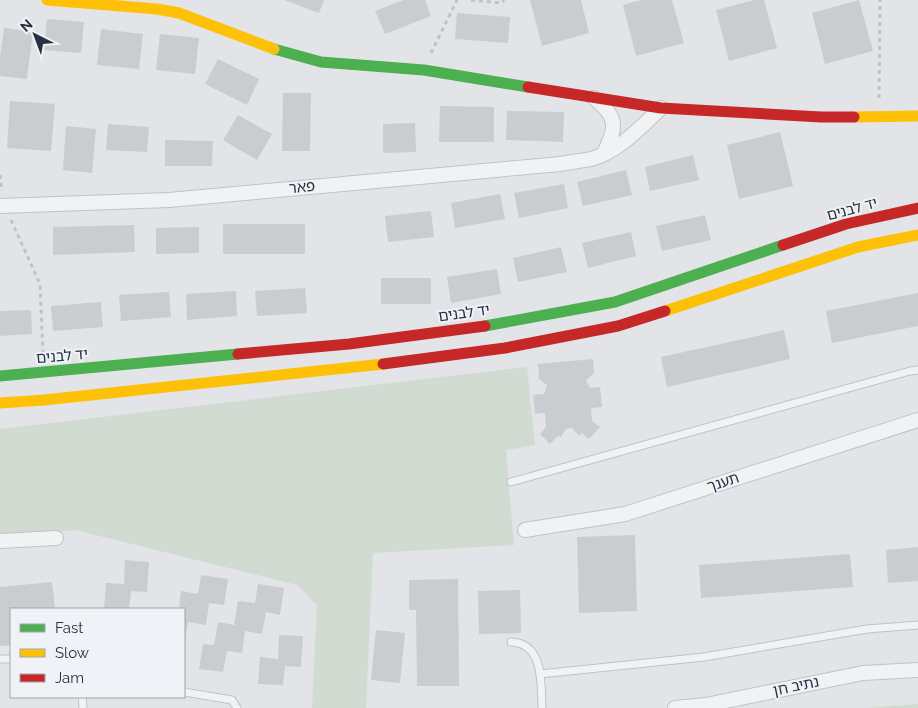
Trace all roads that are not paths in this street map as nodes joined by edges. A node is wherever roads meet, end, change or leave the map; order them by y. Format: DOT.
graph roads {
  1 [pos="47,0"];
  2 [pos="594,98"];
  3 [pos="661,108"];
  4 [pos="918,116"];
  5 [pos="603,154"];
  6 [pos="2,205"];
  7 [pos="918,208"];
  8 [pos="918,235"];
  9 [pos="918,370"];
  10 [pos="0,376"];
  11 [pos="0,403"];
  12 [pos="918,420"];
  13 [pos="511,482"];
  14 [pos="525,530"];
  15 [pos="56,538"];
  16 [pos="0,541"];
  17 [pos="918,626"];
  18 [pos="511,642"];
  19 [pos="918,670"];
  20 [pos="540,674"];
  21 [pos="185,692"];
  22 [pos="237,708"];
  23 [pos="542,708"];
  24 [pos="675,708"];
  1 -- 2 [label="street"];
  2 -- 3 [label="street"];
  2 -- 5 [label="street"];
  3 -- 4 [label="street"];
  3 -- 5 [label="street, פאר"];
  5 -- 6 [label="street, פאר"];
  7 -- 10 [label="street, יד לבנים"];
  8 -- 11 [label="street"];
  9 -- 13 [label="lane"];
  12 -- 14 [label="street, תענך"];
  15 -- 16 [label="street"];
  17 -- 20 [label="lane"];
  18 -- 20 [label="lane"];
  19 -- 24 [label="street, נתיב חן"];
  20 -- 23 [label="lane"];
  21 -- 22 [label="lane"];
}
